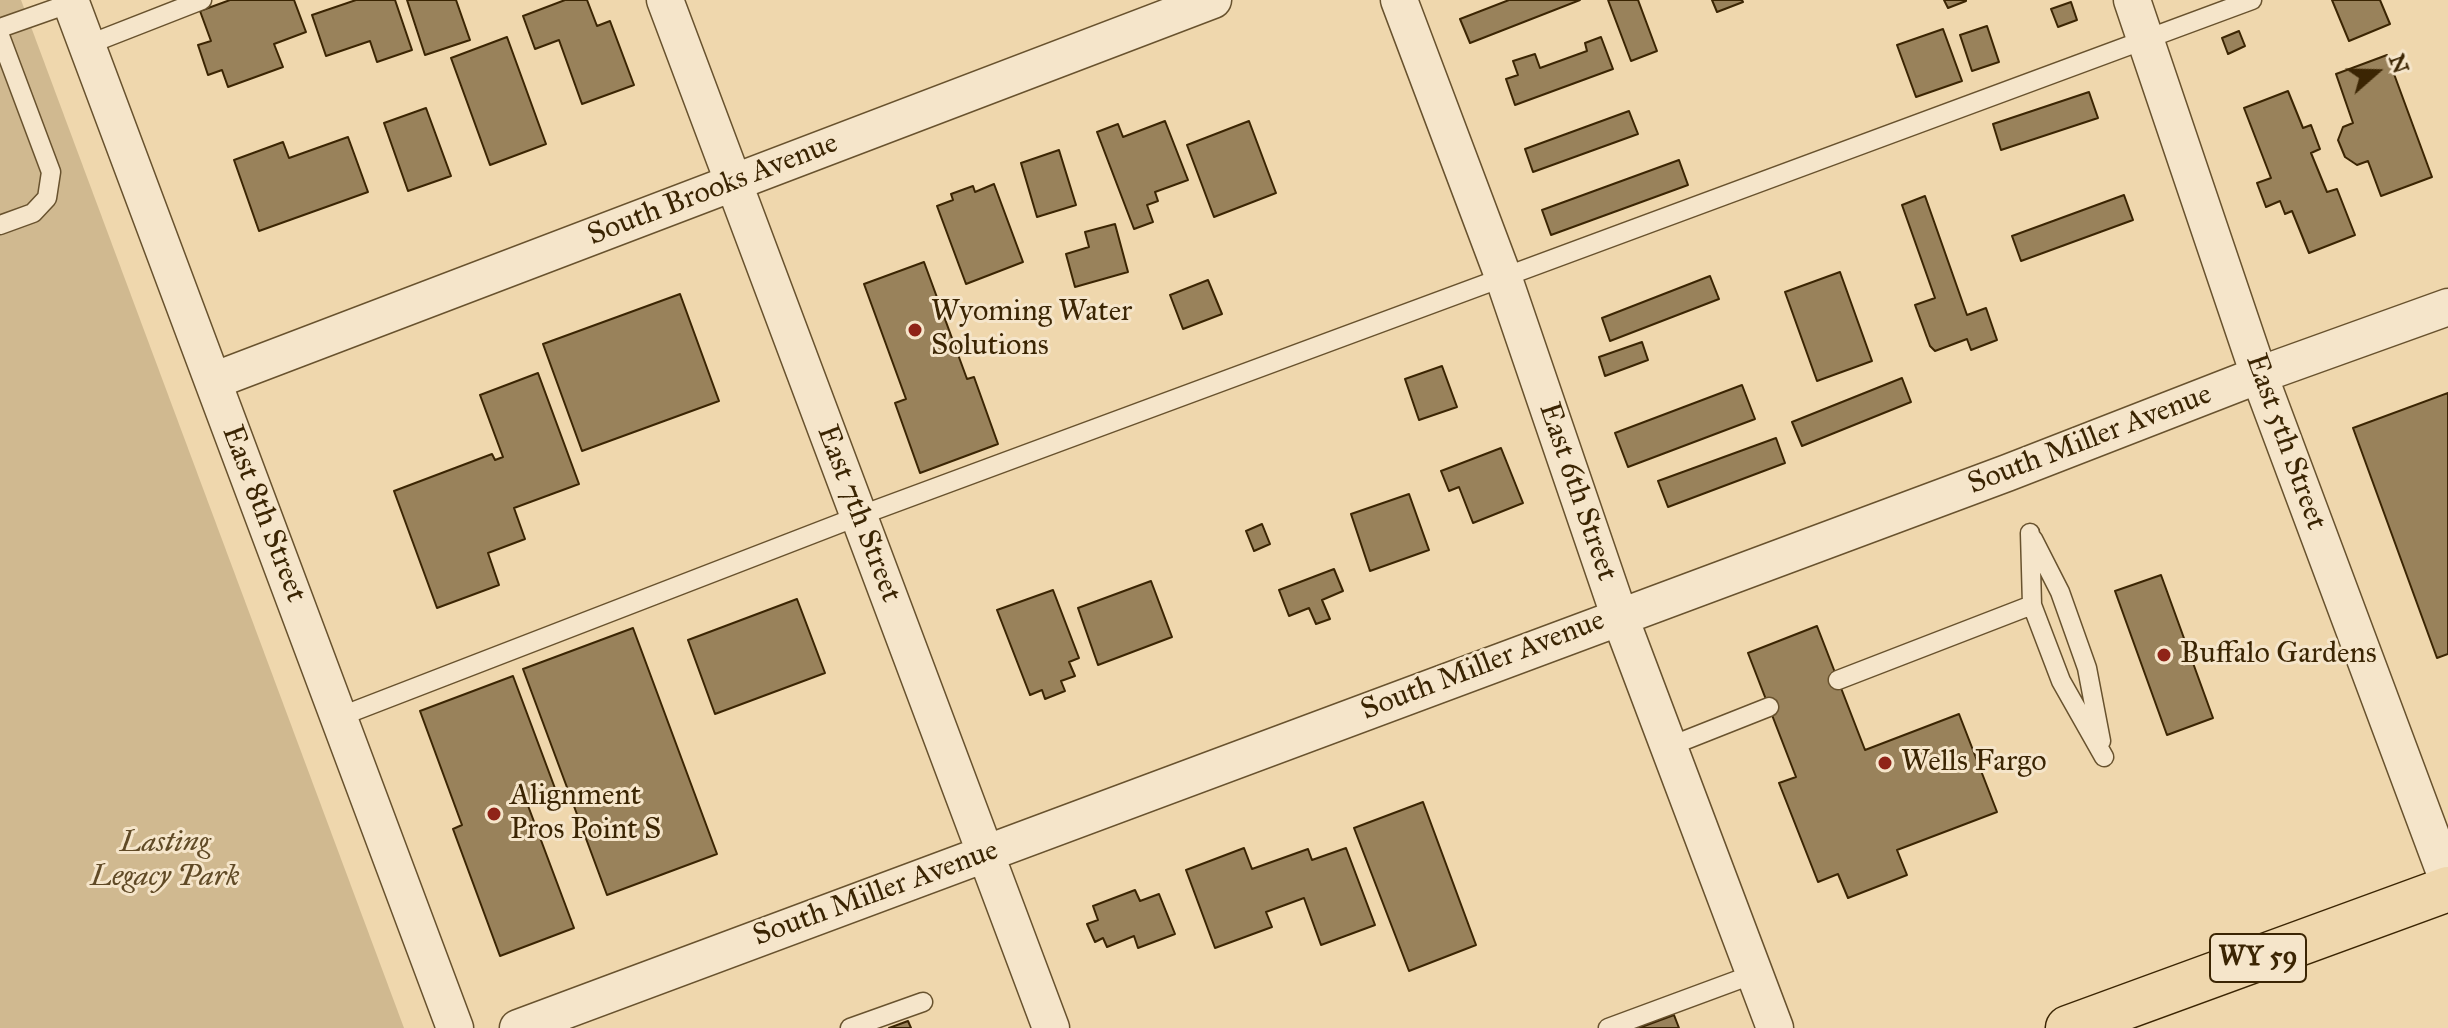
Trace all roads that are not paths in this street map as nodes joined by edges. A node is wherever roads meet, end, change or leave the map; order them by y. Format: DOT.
graph roads {
  1 [pos="202,0"];
  2 [pos="665,0"];
  3 [pos="1213,0"];
  4 [pos="1399,0"];
  5 [pos="2132,0"];
  6 [pos="2252,0"];
  7 [pos="71,1"];
  8 [pos="0,28"];
  9 [pos="0,36"];
  10 [pos="2146,38"];
  11 [pos="87,45"];
  12 [pos="734,182"];
  13 [pos="0,225"];
  14 [pos="1503,276"];
  15 [pos="2448,307"];
  16 [pos="2259,375"];
  17 [pos="213,381"];
  18 [pos="859,516"];
  19 [pos="2032,605"];
  20 [pos="1619,615"];
  21 [pos="1838,680"];
  22 [pos="1769,707"];
  23 [pos="339,717"];
  24 [pos="1668,747"];
  25 [pos="985,853"];
  26 [pos="2448,881"];
  27 [pos="2448,889"];
  28 [pos="1754,974"];
  29 [pos="923,1002"];
  30 [pos="2135,1016"];
  31 [pos="455,1028"];
  32 [pos="518,1028"];
  33 [pos="850,1028"];
  34 [pos="1051,1028"];
  35 [pos="1608,1028"];
  36 [pos="1775,1028"];
  37 [pos="2068,1028"];
  1 -- 11 [label="lane"];
  2 -- 12 [label="street, East 7th Street"];
  3 -- 12 [label="street, South Brooks Avenue"];
  4 -- 14 [label="street, East 6th Street"];
  5 -- 10 [label="street, East 5th Street"];
  6 -- 10 [label="lane"];
  7 -- 8 [label="lane"];
  7 -- 11 [label="street, East 8th Street"];
  9 -- 13 [label="lane"];
  10 -- 14 [label="lane"];
  10 -- 16 [label="street, East 5th Street"];
  11 -- 17 [label="street, East 8th Street"];
  12 -- 17 [label="street, South Brooks Avenue"];
  12 -- 18 [label="street, East 7th Street"];
  14 -- 18 [label="lane"];
  14 -- 20 [label="street, East 6th Street"];
  15 -- 16 [label="street, South Miller Avenue"];
  16 -- 20 [label="street, South Miller Avenue"];
  16 -- 26 [label="street, East 5th Street"];
  17 -- 23 [label="street, East 8th Street"];
  18 -- 23 [label="lane"];
  18 -- 25 [label="street, East 7th Street"];
  19 -- 19 [label="lane"];
  19 -- 21 [label="lane"];
  20 -- 24 [label="street, East 6th Street"];
  20 -- 25 [label="street, South Miller Avenue"];
  22 -- 24 [label="lane"];
  23 -- 31 [label="street, East 8th Street"];
  24 -- 28 [label="street, East 6th Street"];
  25 -- 32 [label="street, South Miller Avenue"];
  25 -- 34 [label="street, East 7th Street"];
  27 -- 30 [label="main road, WY 59"];
  28 -- 35 [label="lane"];
  28 -- 36 [label="street, East 6th Street"];
  29 -- 33 [label="lane"];
  30 -- 37 [label="main road, WY 59"];
}
